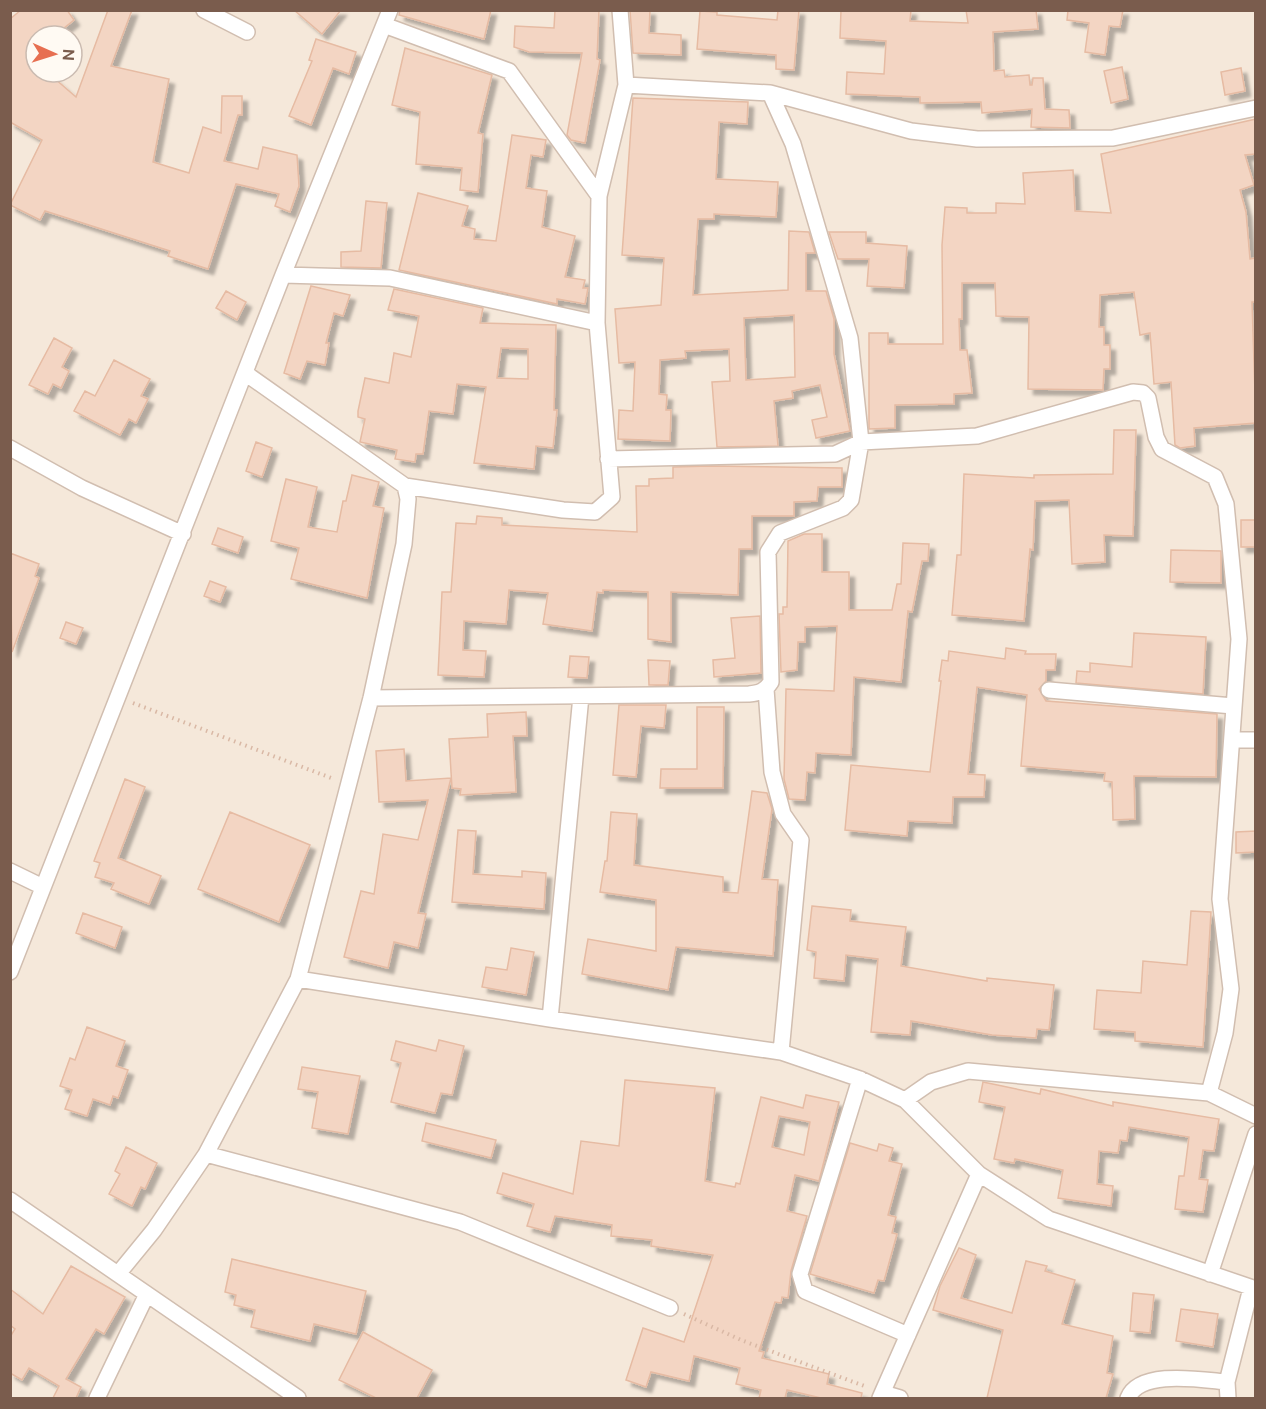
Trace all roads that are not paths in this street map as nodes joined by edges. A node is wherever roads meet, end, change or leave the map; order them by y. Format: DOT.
graph roads {
  1 [pos="204,10"];
  2 [pos="390,10"];
  3 [pos="620,10"];
  4 [pos="384,25"];
  5 [pos="247,32"];
  6 [pos="626,85"];
  7 [pos="770,93"];
  8 [pos="1256,108"];
  9 [pos="599,196"];
  10 [pos="283,275"];
  11 [pos="597,323"];
  12 [pos="245,373"];
  13 [pos="861,442"];
  14 [pos="10,448"];
  15 [pos="608,459"];
  16 [pos="405,486"];
  17 [pos="183,534"];
  18 [pos="766,689"];
  19 [pos="1049,690"];
  20 [pos="581,696"];
  21 [pos="371,698"];
  22 [pos="1233,706"];
  23 [pos="1233,740"];
  24 [pos="1256,740"];
  25 [pos="10,871"];
  26 [pos="43,886"];
  27 [pos="10,972"];
  28 [pos="298,979"];
  29 [pos="550,1019"];
  30 [pos="781,1052"];
  31 [pos="861,1079"];
  32 [pos="1209,1093"];
  33 [pos="905,1100"];
  34 [pos="1256,1116"];
  35 [pos="1256,1134"];
  36 [pos="206,1154"];
  37 [pos="979,1173"];
  38 [pos="10,1200"];
  39 [pos="118,1274"];
  40 [pos="1210,1274"];
  41 [pos="1253,1288"];
  42 [pos="147,1294"];
  43 [pos="670,1308"];
  44 [pos="908,1335"];
  45 [pos="1227,1382"];
  46 [pos="882,1396"];
  47 [pos="97,1398"];
  48 [pos="298,1398"];
  49 [pos="900,1398"];
  50 [pos="1128,1398"];
  51 [pos="1228,1398"];
  1 -- 5 [label="street"];
  2 -- 4 [label="street"];
  3 -- 6 [label="street"];
  4 -- 9 [label="street"];
  4 -- 10 [label="street"];
  6 -- 7 [label="street"];
  6 -- 9 [label="street"];
  7 -- 8 [label="street"];
  7 -- 13 [label="street"];
  9 -- 11 [label="street"];
  10 -- 11 [label="street"];
  10 -- 12 [label="street"];
  11 -- 15 [label="street"];
  12 -- 16 [label="street"];
  12 -- 17 [label="street"];
  13 -- 15 [label="street"];
  13 -- 18 [label="street"];
  13 -- 22 [label="street"];
  14 -- 17 [label="street"];
  15 -- 16 [label="street"];
  16 -- 21 [label="street"];
  17 -- 26 [label="street"];
  18 -- 20 [label="street"];
  18 -- 30 [label="street"];
  19 -- 22 [label="street"];
  20 -- 21 [label="street"];
  20 -- 29 [label="street"];
  21 -- 28 [label="street"];
  22 -- 23 [label="street"];
  23 -- 24 [label="street"];
  23 -- 32 [label="street"];
  25 -- 26 [label="street"];
  26 -- 27 [label="street"];
  28 -- 29 [label="street"];
  28 -- 36 [label="street"];
  29 -- 30 [label="street"];
  30 -- 31 [label="street"];
  31 -- 33 [label="street"];
  31 -- 44 [label="street"];
  32 -- 33 [label="street"];
  32 -- 34 [label="street"];
  33 -- 37 [label="street"];
  35 -- 40 [label="street"];
  36 -- 39 [label="street"];
  36 -- 43 [label="street"];
  37 -- 40 [label="street"];
  37 -- 44 [label="street"];
  38 -- 39 [label="street"];
  39 -- 42 [label="street"];
  40 -- 41 [label="street"];
  41 -- 45 [label="street"];
  42 -- 47 [label="street"];
  42 -- 48 [label="street"];
  44 -- 46 [label="street"];
  45 -- 50 [label="street"];
  45 -- 51 [label="street"];
  46 -- 49 [label="street"];
}
